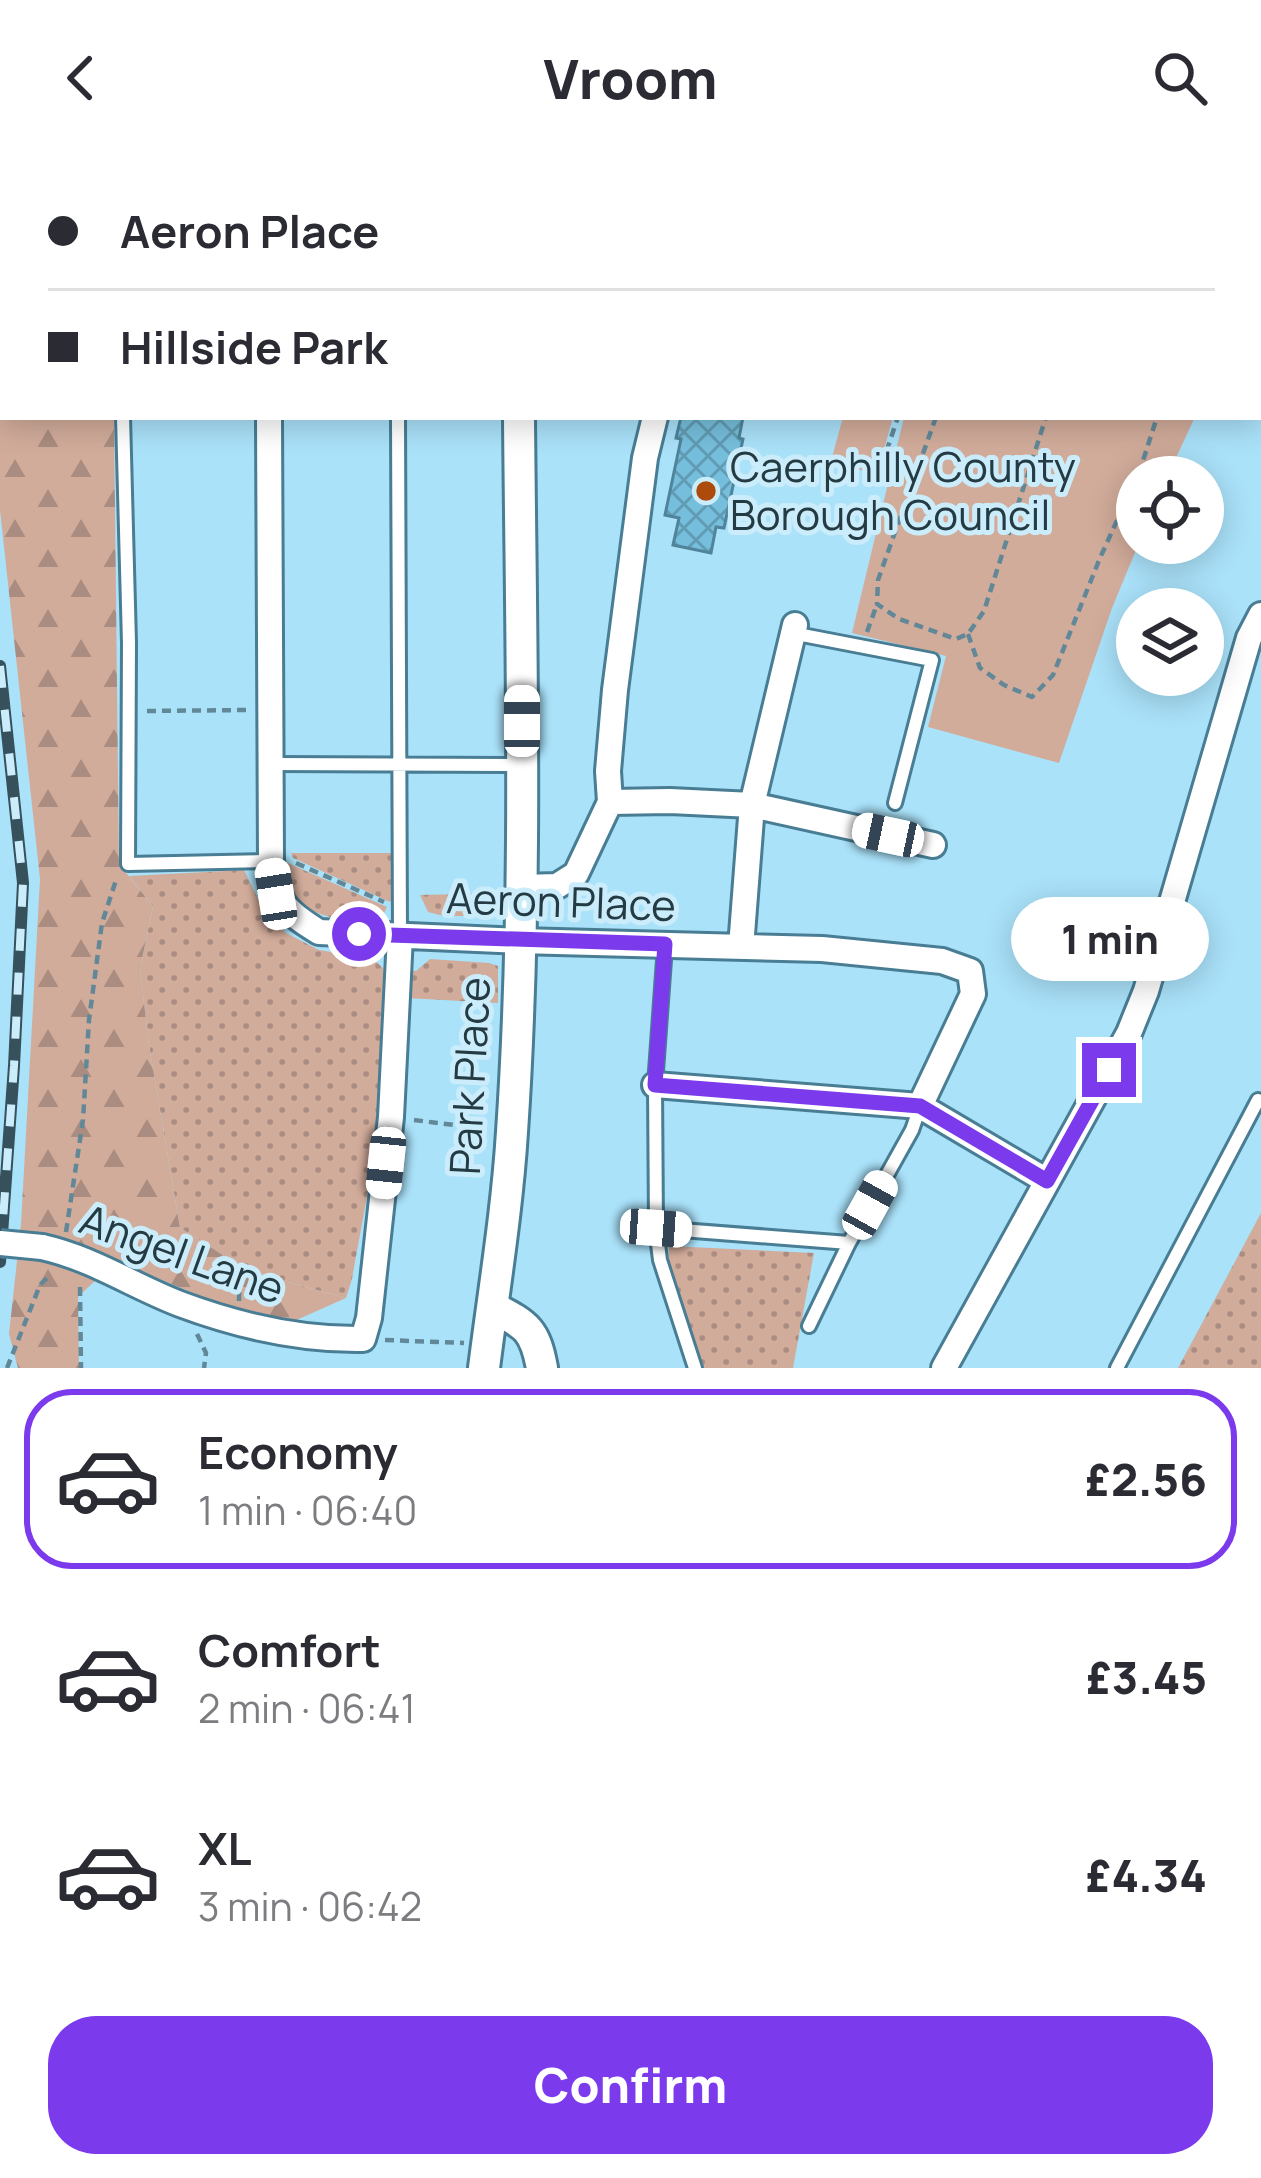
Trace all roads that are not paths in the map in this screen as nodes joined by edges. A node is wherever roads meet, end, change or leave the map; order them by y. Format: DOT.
graph roads {
  1 [pos="123,420"];
  2 [pos="269,420"];
  3 [pos="398,420"];
  4 [pos="519,420"];
  5 [pos="654,420"];
  6 [pos="1261,615"];
  7 [pos="794,629"];
  8 [pos="270,764"];
  9 [pos="401,764"];
  10 [pos="522,765"];
  11 [pos="610,802"];
  12 [pos="895,802"];
  13 [pos="752,806"];
  14 [pos="933,844"];
  15 [pos="271,856"];
  16 [pos="522,887"];
  17 [pos="400,936"];
  18 [pos="519,941"];
  19 [pos="665,944"];
  20 [pos="741,946"];
  21 [pos="655,1085"];
  22 [pos="1258,1100"];
  23 [pos="920,1106"];
  24 [pos="1047,1181"];
  25 [pos="656,1228"];
  26 [pos="849,1243"];
  27 [pos="0,1244"];
  28 [pos="494,1308"];
  29 [pos="809,1326"];
  30 [pos="486,1356"];
  31 [pos="542,1368"];
  32 [pos="695,1368"];
  33 [pos="944,1368"];
  34 [pos="1118,1368"];
  1 -- 15 [label="lane"];
  2 -- 8 [label="street, Aeron Place"];
  3 -- 9 [label="lane"];
  4 -- 10 [label="street, Park Place"];
  5 -- 11 [label="street"];
  6 -- 24 [label="street"];
  7 -- 12 [label="lane"];
  7 -- 13 [label="street"];
  8 -- 9 [label="lane"];
  8 -- 15 [label="street, Aeron Place"];
  9 -- 10 [label="lane"];
  9 -- 17 [label="lane"];
  10 -- 16 [label="street, Park Place"];
  11 -- 13 [label="street"];
  11 -- 16 [label="street"];
  13 -- 14 [label="street"];
  13 -- 20 [label="street"];
  15 -- 17 [label="street, Aeron Place"];
  16 -- 18 [label="street, Park Place"];
  17 -- 18 [label="street, Aeron Place"];
  17 -- 27 [label="street, Angel Lane, bridge"];
  18 -- 19 [label="street, Aeron Place"];
  18 -- 28 [label="street, Park Place"];
  19 -- 20 [label="street, Aeron Place"];
  19 -- 21 [label="lane"];
  20 -- 23 [label="street, Aeron Place"];
  21 -- 23 [label="street"];
  21 -- 25 [label="lane"];
  22 -- 34 [label="lane"];
  23 -- 24 [label="street"];
  23 -- 26 [label="lane"];
  24 -- 33 [label="street"];
  25 -- 26 [label="lane"];
  25 -- 32 [label="lane"];
  26 -- 29 [label="lane"];
  28 -- 30 [label="street, Park Place"];
  28 -- 31 [label="street"];
}
